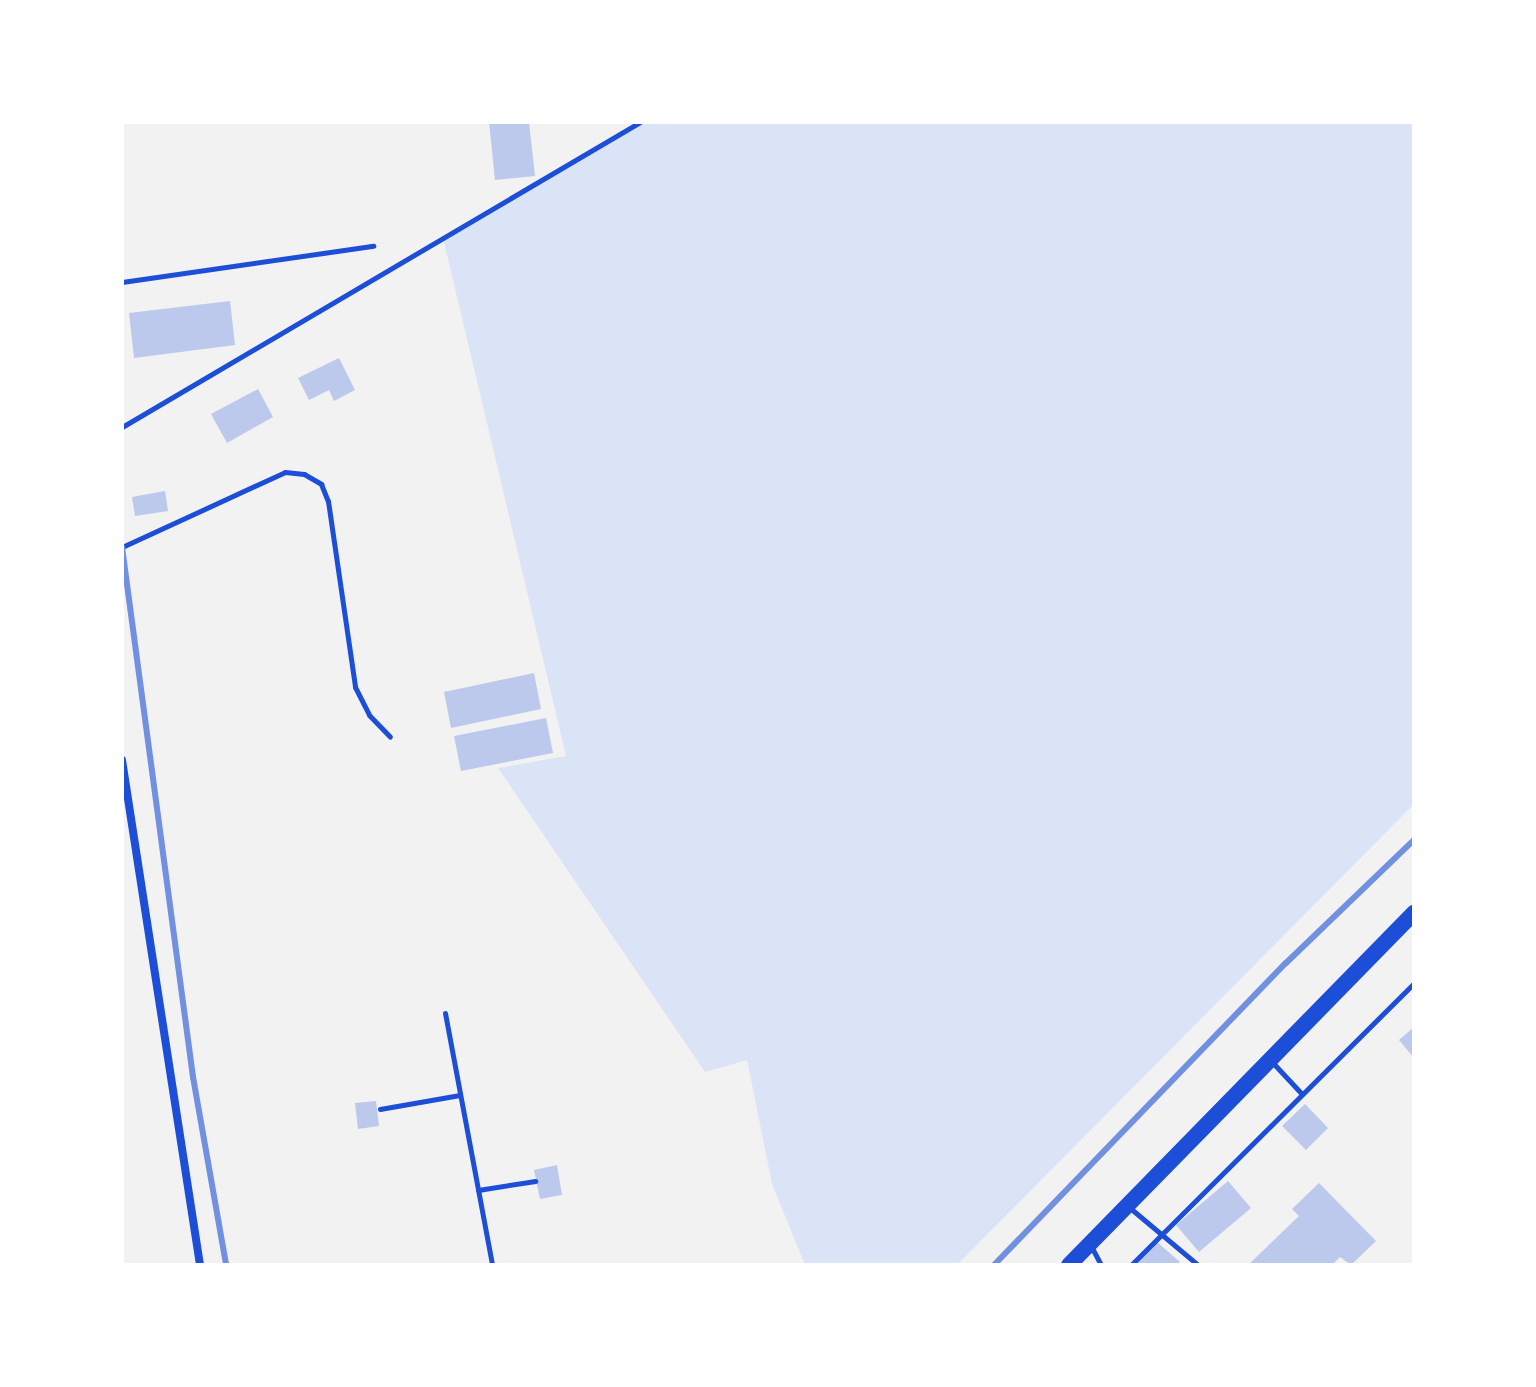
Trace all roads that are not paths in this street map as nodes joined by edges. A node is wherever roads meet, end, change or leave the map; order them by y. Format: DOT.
graph roads {
  1 [pos="640,122"];
  2 [pos="373,246"];
  3 [pos="122,282"];
  4 [pos="122,427"];
  5 [pos="122,547"];
  6 [pos="390,737"];
  7 [pos="122,760"];
  8 [pos="1414,913"];
  9 [pos="1414,983"];
  10 [pos="445,1013"];
  11 [pos="1270,1060"];
  12 [pos="1302,1094"];
  13 [pos="460,1095"];
  14 [pos="380,1109"];
  15 [pos="535,1181"];
  16 [pos="478,1190"];
  17 [pos="1126,1205"];
  18 [pos="1160,1235"];
  19 [pos="1089,1244"];
  20 [pos="200,1265"];
  21 [pos="492,1265"];
  22 [pos="1069,1265"];
  23 [pos="1101,1265"];
  24 [pos="1131,1265"];
  25 [pos="1198,1265"];
  1 -- 4 [label="lane"];
  2 -- 3 [label="lane"];
  5 -- 6 [label="lane"];
  7 -- 20 [label="street"];
  8 -- 11 [label="main road"];
  9 -- 12 [label="lane"];
  10 -- 13 [label="lane"];
  11 -- 12 [label="lane"];
  11 -- 17 [label="main road"];
  12 -- 18 [label="lane"];
  13 -- 14 [label="lane"];
  13 -- 16 [label="lane"];
  15 -- 16 [label="lane"];
  16 -- 21 [label="lane"];
  17 -- 18 [label="lane"];
  17 -- 19 [label="main road"];
  18 -- 24 [label="lane"];
  18 -- 25 [label="lane"];
  19 -- 22 [label="main road"];
  19 -- 23 [label="lane"];
}
